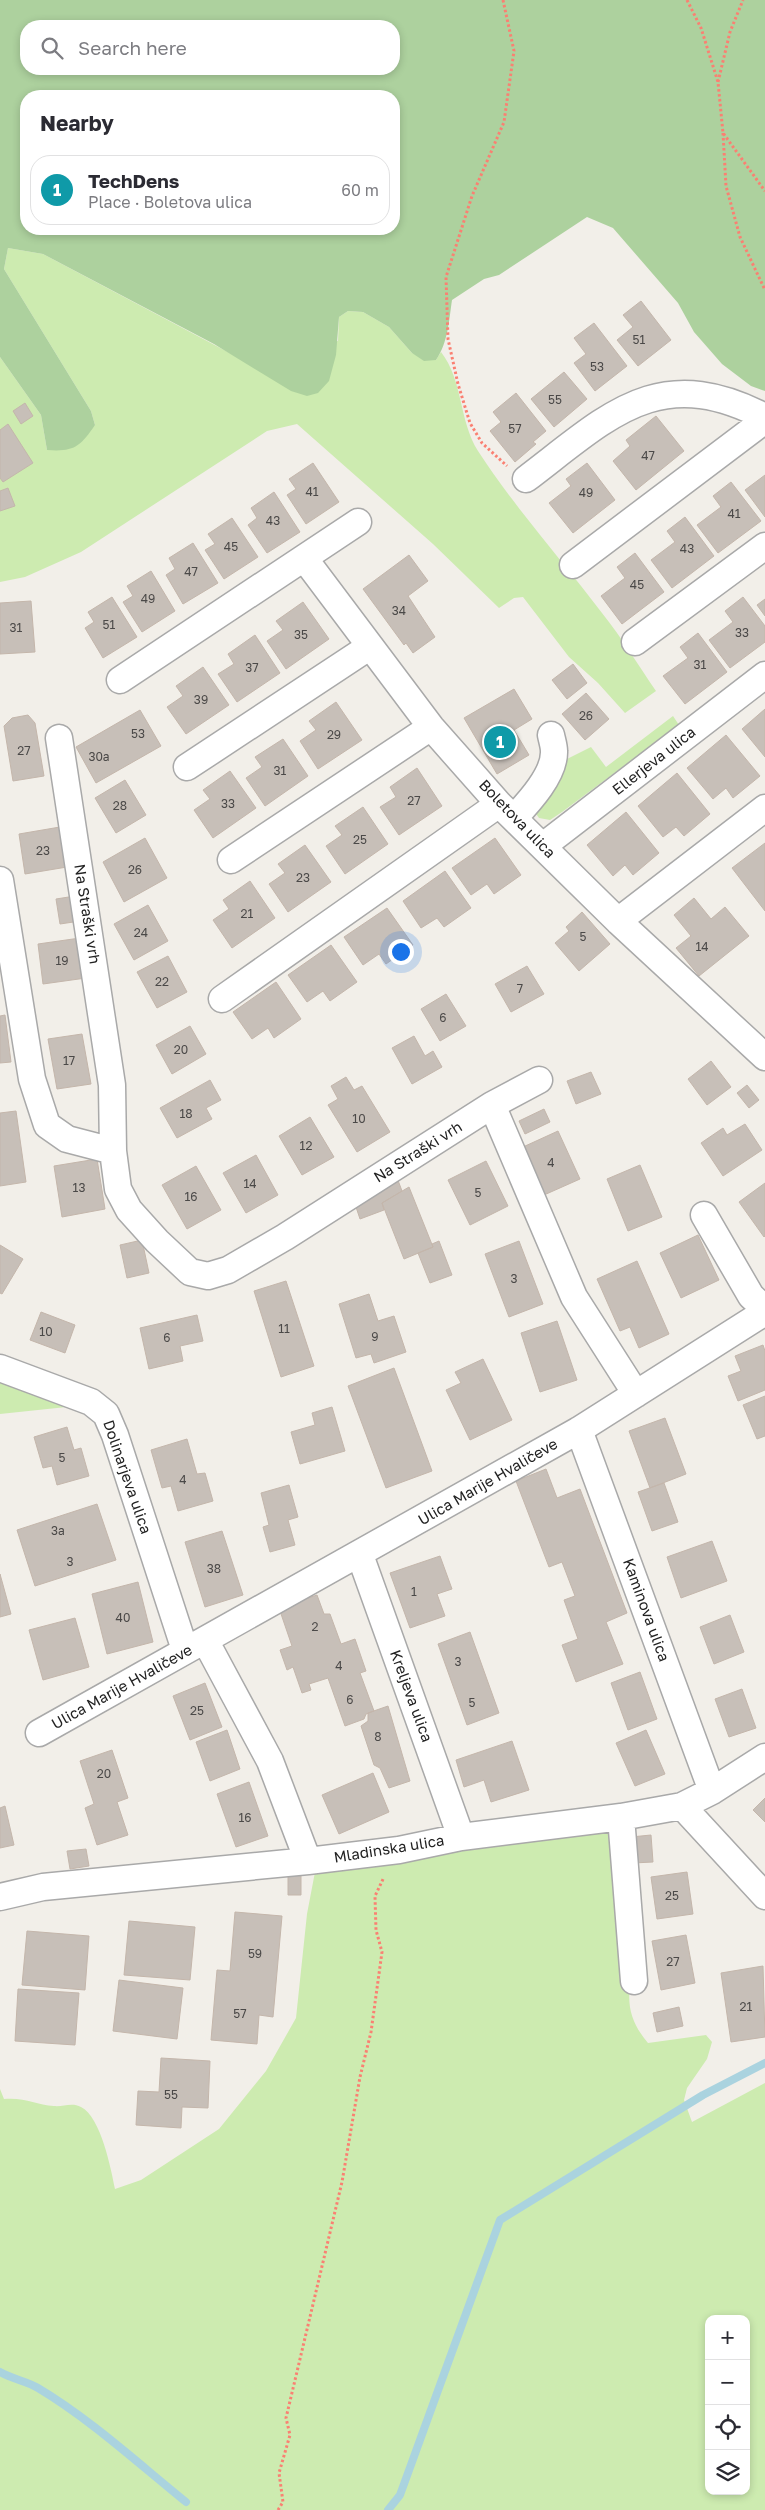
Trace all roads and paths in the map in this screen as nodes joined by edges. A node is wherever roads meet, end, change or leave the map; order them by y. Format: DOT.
graph roads {
  1 [pos="503,0"];
  2 [pos="687,0"];
  3 [pos="743,0"];
  4 [pos="718,82"];
  5 [pos="723,133"];
  6 [pos="765,191"];
  7 [pos="765,290"];
  8 [pos="765,418"];
  9 [pos="526,479"];
  10 [pos="358,522"];
  11 [pos="765,546"];
  12 [pos="304,558"];
  13 [pos="573,565"];
  14 [pos="634,642"];
  15 [pos="369,647"];
  16 [pos="765,675"];
  17 [pos="120,680"];
  18 [pos="431,727"];
  19 [pos="551,735"];
  20 [pos="59,738"];
  21 [pos="187,767"];
  22 [pos="765,808"];
  23 [pos="506,811"];
  24 [pos="543,846"];
  25 [pos="231,860"];
  26 [pos="0,880"];
  27 [pos="618,921"];
  28 [pos="222,998"];
  29 [pos="763,1053"];
  30 [pos="539,1080"];
  31 [pos="492,1105"];
  32 [pos="113,1151"];
  33 [pos="704,1215"];
  34 [pos="765,1311"];
  35 [pos="0,1368"];
  36 [pos="636,1394"];
  37 [pos="579,1430"];
  38 [pos="360,1555"];
  39 [pos="195,1645"];
  40 [pos="39,1733"];
  41 [pos="765,1757"];
  42 [pos="712,1791"];
  43 [pos="682,1806"];
  44 [pos="621,1817"];
  45 [pos="461,1837"];
  46 [pos="399,1850"];
  47 [pos="308,1862"];
  48 [pos="765,1896"];
  49 [pos="0,1897"];
  50 [pos="634,1981"];
  51 [pos="278,2510"];
  1 -- 9 [label="path"];
  2 -- 4 [label="path"];
  3 -- 4 [label="path"];
  4 -- 5 [label="path"];
  5 -- 6 [label="path"];
  5 -- 7 [label="path"];
  8 -- 9 [label="street"];
  8 -- 13 [label="street"];
  10 -- 12 [label="street"];
  11 -- 14 [label="street"];
  12 -- 15 [label="street, Boletova ulica"];
  12 -- 17 [label="street"];
  15 -- 18 [label="street, Boletova ulica"];
  15 -- 21 [label="street"];
  16 -- 24 [label="street, Ellerjeva ulica"];
  18 -- 23 [label="street, Boletova ulica"];
  18 -- 25 [label="street"];
  19 -- 23 [label="street"];
  20 -- 32 [label="street, Na Straški vrh"];
  22 -- 27 [label="street"];
  23 -- 24 [label="street, Boletova ulica"];
  23 -- 28 [label="street"];
  24 -- 27 [label="street, Boletova ulica"];
  26 -- 32 [label="street"];
  27 -- 29 [label="street, Boletova ulica"];
  30 -- 31 [label="street, Na Straški vrh"];
  31 -- 32 [label="street, Na Straški vrh"];
  31 -- 36 [label="street"];
  33 -- 34 [label="street"];
  34 -- 36 [label="street, Ulica Marije Hvaličeve"];
  35 -- 39 [label="street, Dolinarjeva ulica"];
  36 -- 37 [label="street, Ulica Marije Hvaličeve"];
  37 -- 38 [label="street, Ulica Marije Hvaličeve"];
  37 -- 42 [label="street, Kaminova ulica"];
  38 -- 39 [label="street, Ulica Marije Hvaličeve"];
  38 -- 45 [label="street, Kreljeva ulica"];
  39 -- 40 [label="street, Ulica Marije Hvaličeve"];
  39 -- 47 [label="street, Ulica Marije Hvaličeve"];
  41 -- 42 [label="street, Mladinska ulica"];
  42 -- 43 [label="street, Mladinska ulica"];
  43 -- 44 [label="street, Mladinska ulica"];
  43 -- 48 [label="street"];
  44 -- 45 [label="street, Mladinska ulica"];
  44 -- 50 [label="street"];
  45 -- 46 [label="street, Mladinska ulica"];
  46 -- 47 [label="street, Mladinska ulica"];
  46 -- 51 [label="path"];
  47 -- 49 [label="street, Mladinska ulica"];
}
